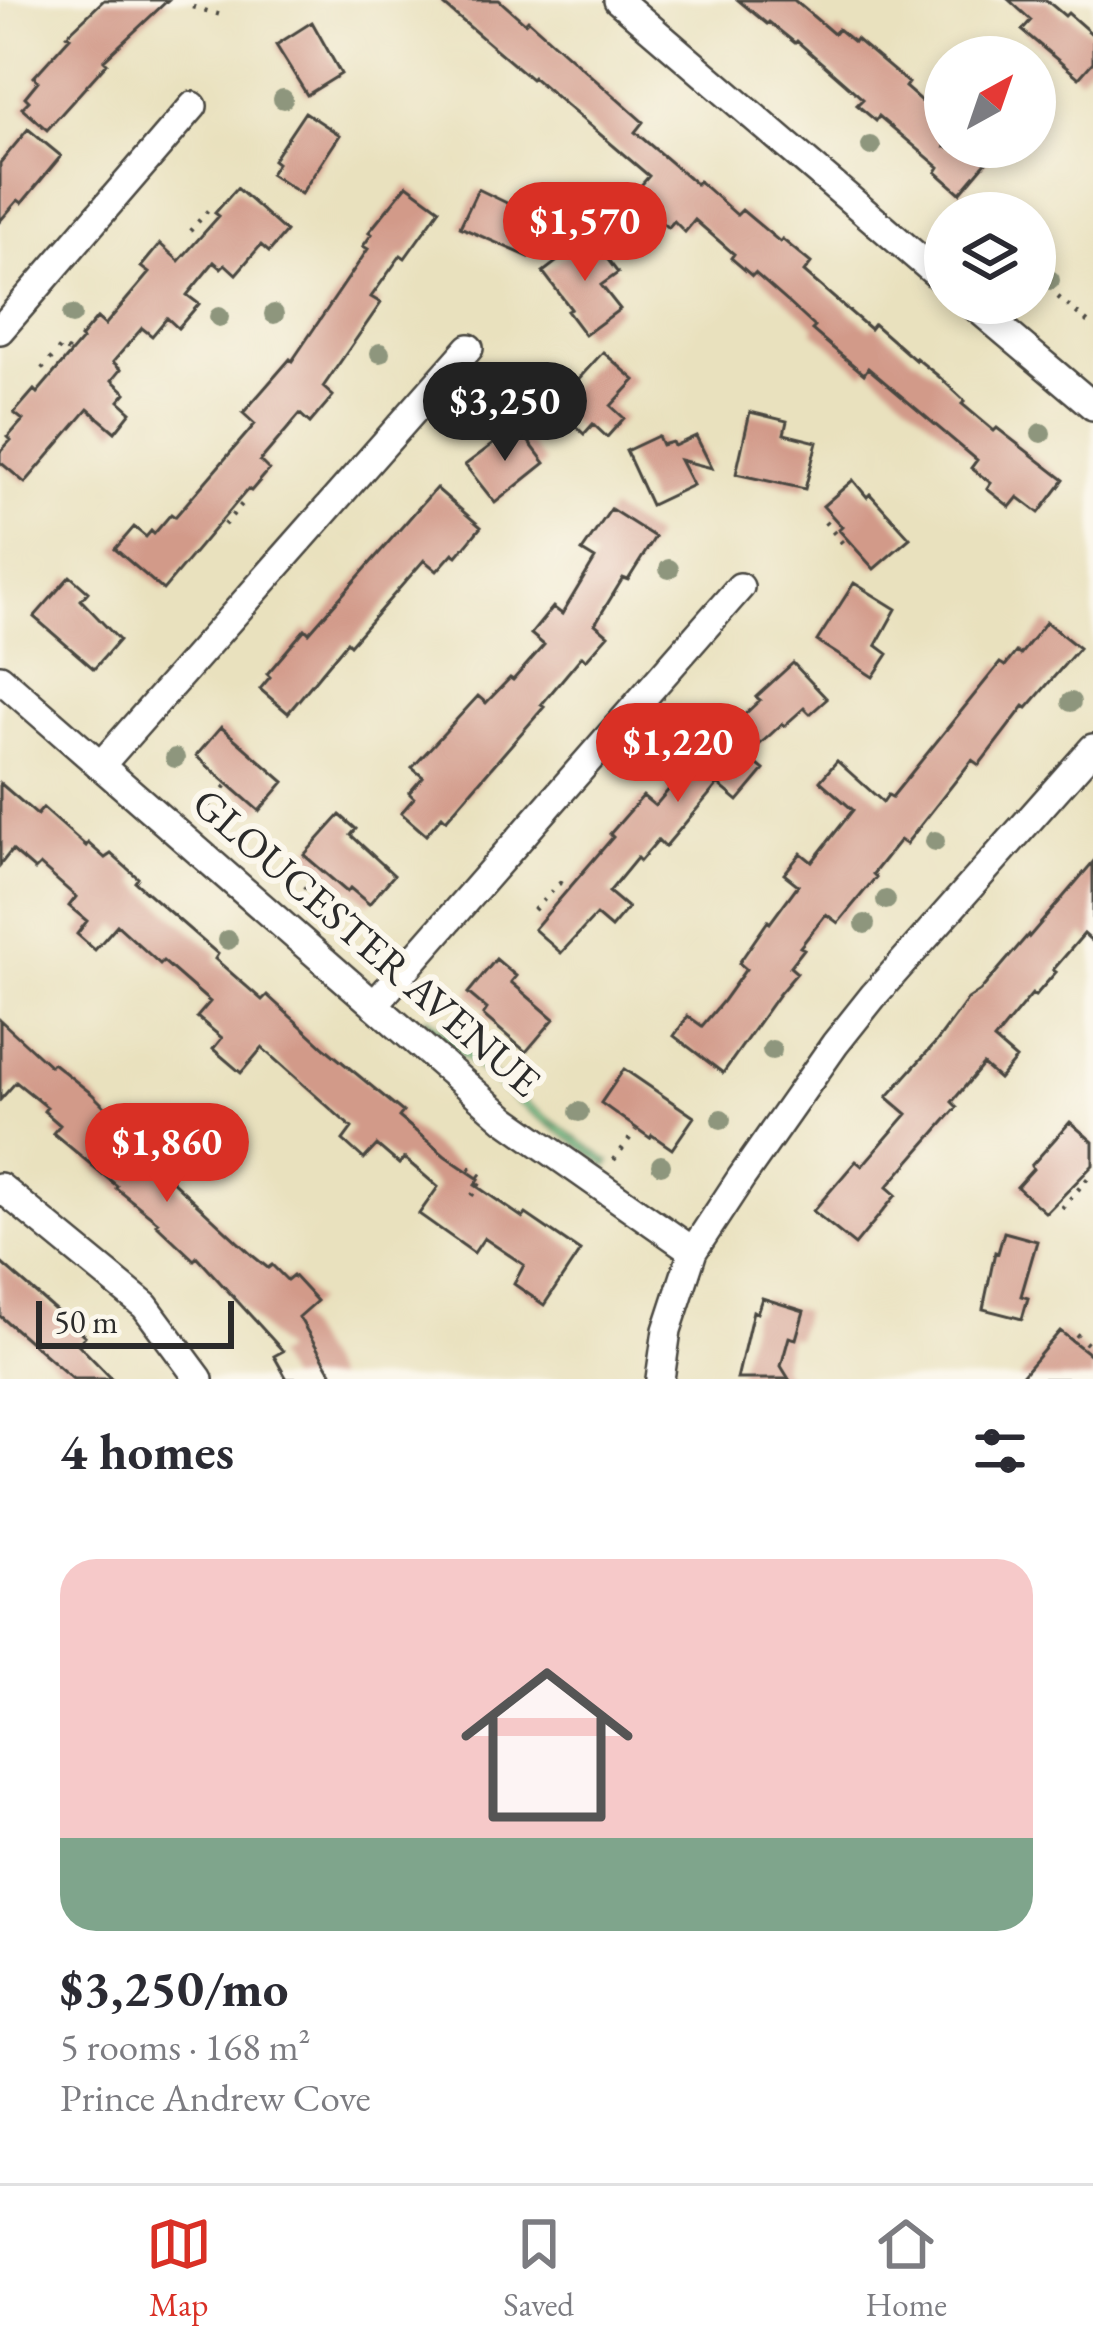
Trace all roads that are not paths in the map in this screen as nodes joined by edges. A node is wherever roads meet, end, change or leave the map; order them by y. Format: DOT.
graph roads {
  1 [pos="618,0"];
  2 [pos="193,106"];
  3 [pos="924,263"];
  4 [pos="996,324"];
  5 [pos="0,330"];
  6 [pos="469,348"];
  7 [pos="1093,406"];
  8 [pos="740,587"];
  9 [pos="0,678"];
  10 [pos="1093,748"];
  11 [pos="100,766"];
  12 [pos="374,1005"];
  13 [pos="0,1186"];
  14 [pos="693,1250"];
  15 [pos="199,1379"];
  16 [pos="660,1379"];
  1 -- 3 [label="street"];
  2 -- 5 [label="street"];
  4 -- 7 [label="street"];
  6 -- 11 [label="street"];
  8 -- 12 [label="street"];
  9 -- 11 [label="street, GLOUCESTER AVENUE"];
  10 -- 14 [label="street"];
  11 -- 12 [label="street, GLOUCESTER AVENUE"];
  12 -- 14 [label="street, GLOUCESTER AVENUE"];
  13 -- 15 [label="street"];
  14 -- 16 [label="street"];
}
